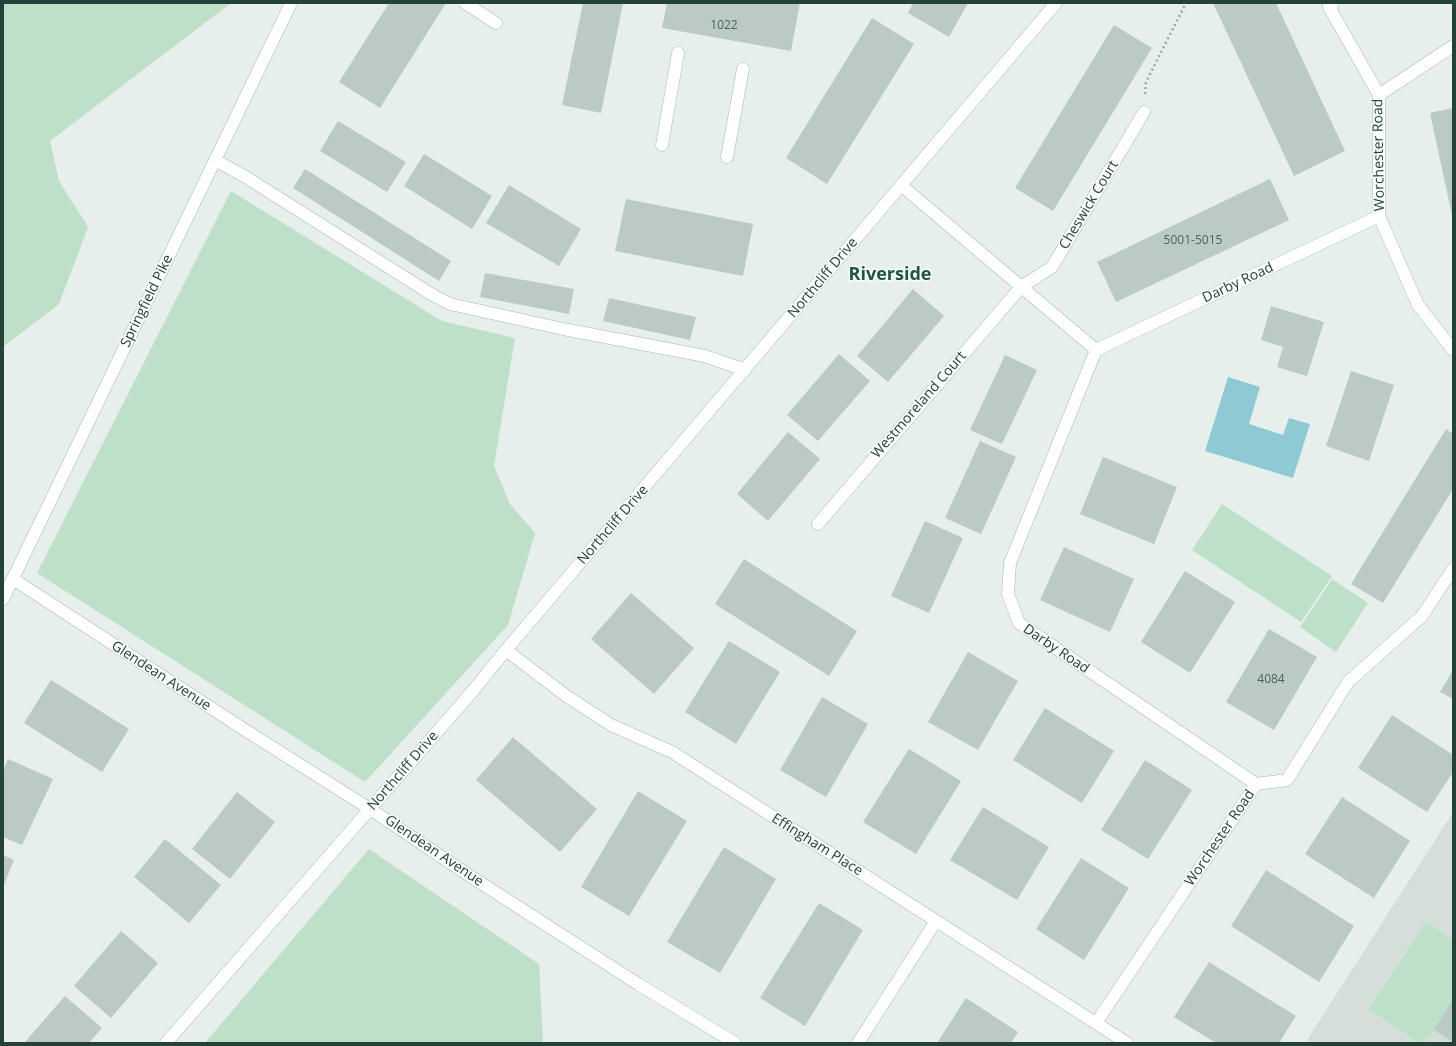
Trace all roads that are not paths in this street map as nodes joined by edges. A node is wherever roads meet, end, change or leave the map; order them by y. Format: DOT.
graph roads {
  1 [pos="290,3"];
  2 [pos="465,3"];
  3 [pos="1056,3"];
  4 [pos="1330,4"];
  5 [pos="496,23"];
  6 [pos="1453,46"];
  7 [pos="678,53"];
  8 [pos="743,69"];
  9 [pos="1379,95"];
  10 [pos="1144,112"];
  11 [pos="662,145"];
  12 [pos="727,157"];
  13 [pos="215,160"];
  14 [pos="902,186"];
  15 [pos="1379,216"];
  16 [pos="1022,287"];
  17 [pos="1096,350"];
  18 [pos="1453,350"];
  19 [pos="745,370"];
  20 [pos="818,524"];
  21 [pos="1453,568"];
  22 [pos="12,579"];
  23 [pos="3,599"];
  24 [pos="506,650"];
  25 [pos="1256,784"];
  26 [pos="370,809"];
  27 [pos="936,921"];
  28 [pos="1096,1022"];
  29 [pos="166,1043"];
  30 [pos="735,1043"];
  31 [pos="858,1043"];
  32 [pos="1128,1043"];
  1 -- 13 [label="street, Springfield Pike"];
  2 -- 5 [label="street"];
  3 -- 14 [label="street, Northcliff Drive"];
  4 -- 9 [label="street, Worchester Road"];
  6 -- 9 [label="street"];
  7 -- 11 [label="street"];
  8 -- 12 [label="street"];
  9 -- 15 [label="street, Worchester Road"];
  10 -- 16 [label="street, Cheswick Court"];
  13 -- 19 [label="street"];
  13 -- 22 [label="street, Springfield Pike"];
  14 -- 16 [label="street"];
  14 -- 19 [label="street, Northcliff Drive"];
  15 -- 17 [label="street, Darby Road"];
  15 -- 18 [label="street, Worchester Road"];
  16 -- 17 [label="street"];
  16 -- 20 [label="street, Westmoreland Court"];
  17 -- 25 [label="street, Darby Road"];
  19 -- 24 [label="street, Northcliff Drive"];
  21 -- 25 [label="street, Worchester Road"];
  22 -- 23 [label="street, Springfield Pike"];
  22 -- 26 [label="street, Glendean Avenue"];
  24 -- 26 [label="street, Northcliff Drive"];
  24 -- 27 [label="street, Effingham Place"];
  25 -- 28 [label="street, Worchester Road"];
  26 -- 29 [label="street, Northcliff Drive"];
  26 -- 30 [label="street, Glendean Avenue"];
  27 -- 28 [label="street, Effingham Place"];
  27 -- 31 [label="street"];
  28 -- 32 [label="street, Effingham Place"];
}
